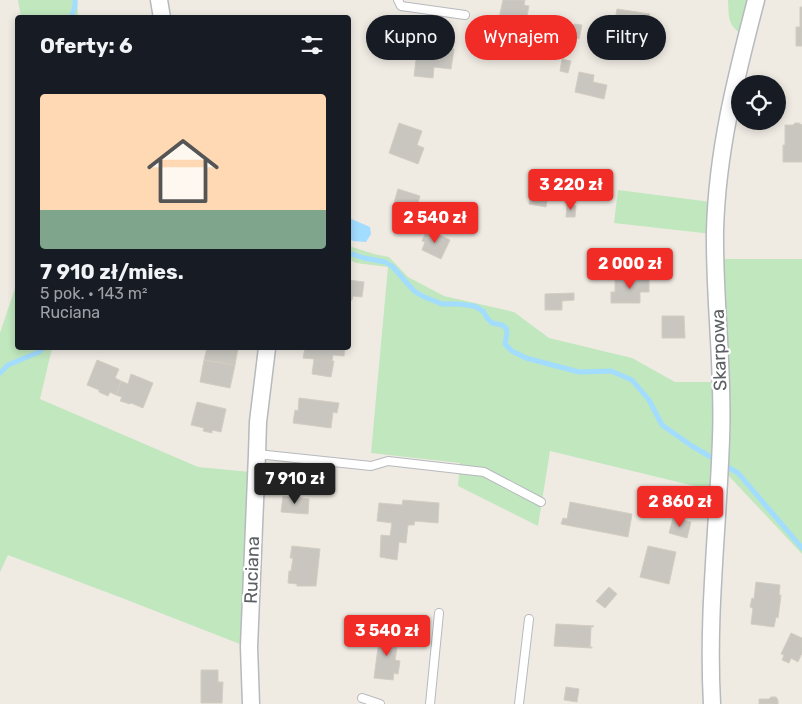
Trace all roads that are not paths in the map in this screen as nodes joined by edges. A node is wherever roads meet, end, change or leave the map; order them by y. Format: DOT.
graph roads {
  1 [pos="160,0"];
  2 [pos="398,0"];
  3 [pos="756,0"];
  4 [pos="162,15"];
  5 [pos="464,16"];
  6 [pos="267,350"];
  7 [pos="256,454"];
  8 [pos="541,502"];
  9 [pos="439,613"];
  10 [pos="529,619"];
  11 [pos="362,698"];
  12 [pos="251,704"];
  13 [pos="380,704"];
  14 [pos="430,704"];
  15 [pos="519,704"];
  16 [pos="712,704"];
  1 -- 4 [label="street"];
  2 -- 5 [label="lane"];
  3 -- 16 [label="street, Skarpowa"];
  6 -- 7 [label="street, Ruciana"];
  7 -- 8 [label="lane"];
  7 -- 12 [label="street, Ruciana"];
  9 -- 14 [label="lane"];
  10 -- 15 [label="lane"];
  11 -- 13 [label="lane"];
}
